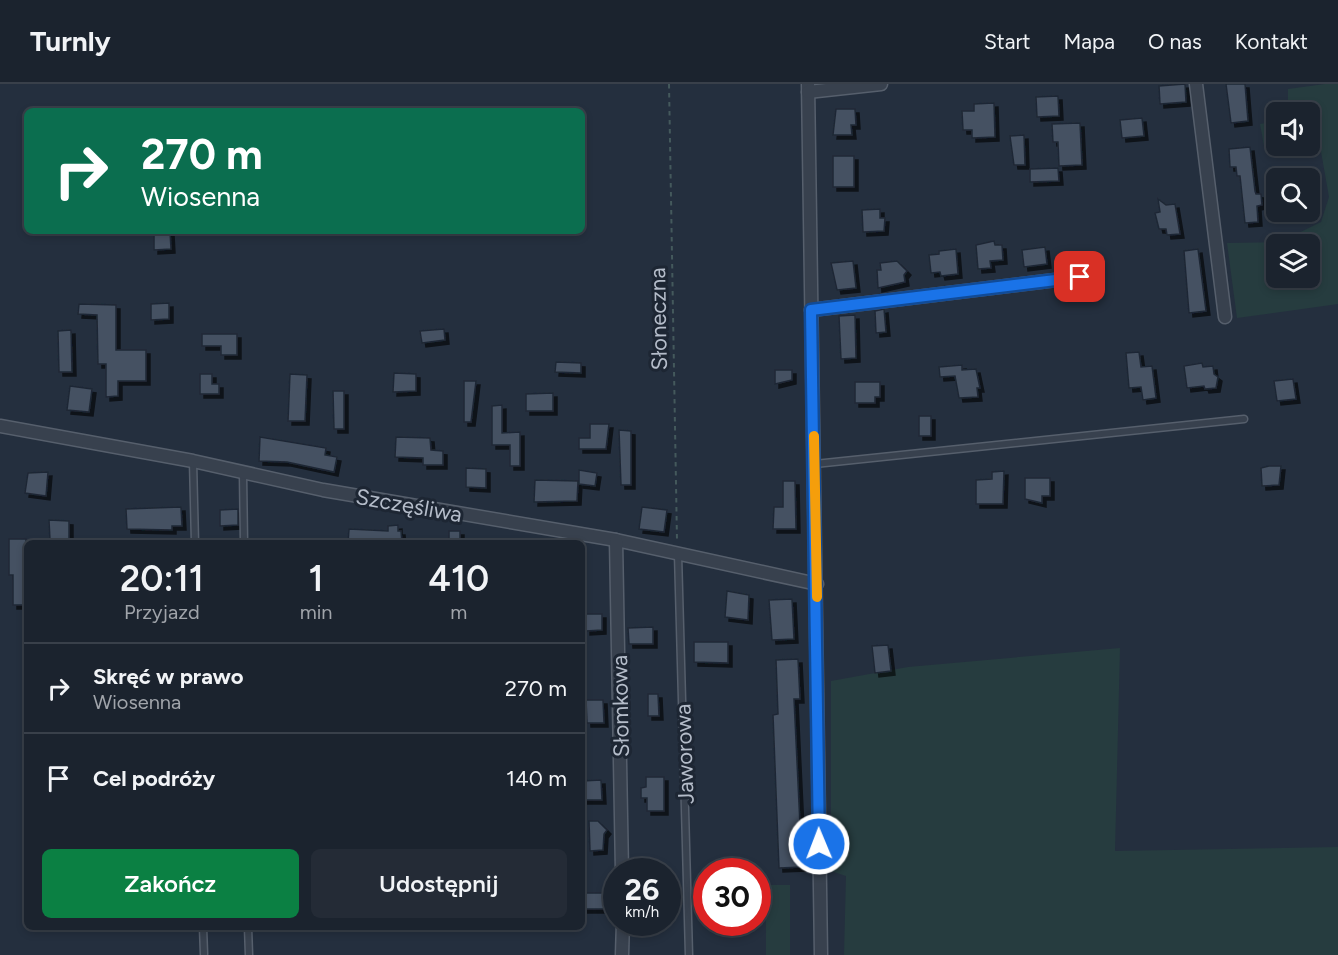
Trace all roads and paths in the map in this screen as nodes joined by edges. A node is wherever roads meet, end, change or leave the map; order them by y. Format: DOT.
graph roads {
  1 [pos="669,84"];
  2 [pos="881,84"];
  3 [pos="1196,84"];
  4 [pos="808,88"];
  5 [pos="1080,277"];
  6 [pos="811,310"];
  7 [pos="1225,317"];
  8 [pos="1244,419"];
  9 [pos="0,426"];
  10 [pos="193,461"];
  11 [pos="815,464"];
  12 [pos="243,474"];
  13 [pos="195,540"];
  14 [pos="244,540"];
  15 [pos="616,540"];
  16 [pos="678,553"];
  17 [pos="817,584"];
  18 [pos="622,858"];
  19 [pos="203,930"];
  20 [pos="249,930"];
  21 [pos="622,936"];
  22 [pos="204,954"];
  23 [pos="249,955"];
  24 [pos="622,955"];
  25 [pos="689,955"];
  26 [pos="821,955"];
  1 -- 16 [label="path, Słoneczna"];
  2 -- 4 [label="street"];
  3 -- 7 [label="street"];
  4 -- 6 [label="street"];
  5 -- 6 [label="street"];
  6 -- 11 [label="street"];
  8 -- 11 [label="lane"];
  9 -- 10 [label="street, Szczęśliwa"];
  10 -- 12 [label="street, Szczęśliwa"];
  10 -- 13 [label="lane"];
  11 -- 17 [label="street"];
  12 -- 14 [label="lane"];
  12 -- 15 [label="street, Szczęśliwa"];
  15 -- 16 [label="street, Szczęśliwa"];
  15 -- 18 [label="street, Słomkowa"];
  16 -- 17 [label="street, Szczęśliwa"];
  16 -- 25 [label="lane, Jaworowa"];
  17 -- 26 [label="street"];
  19 -- 22 [label="lane"];
  20 -- 23 [label="lane"];
  21 -- 24 [label="street"];
}
